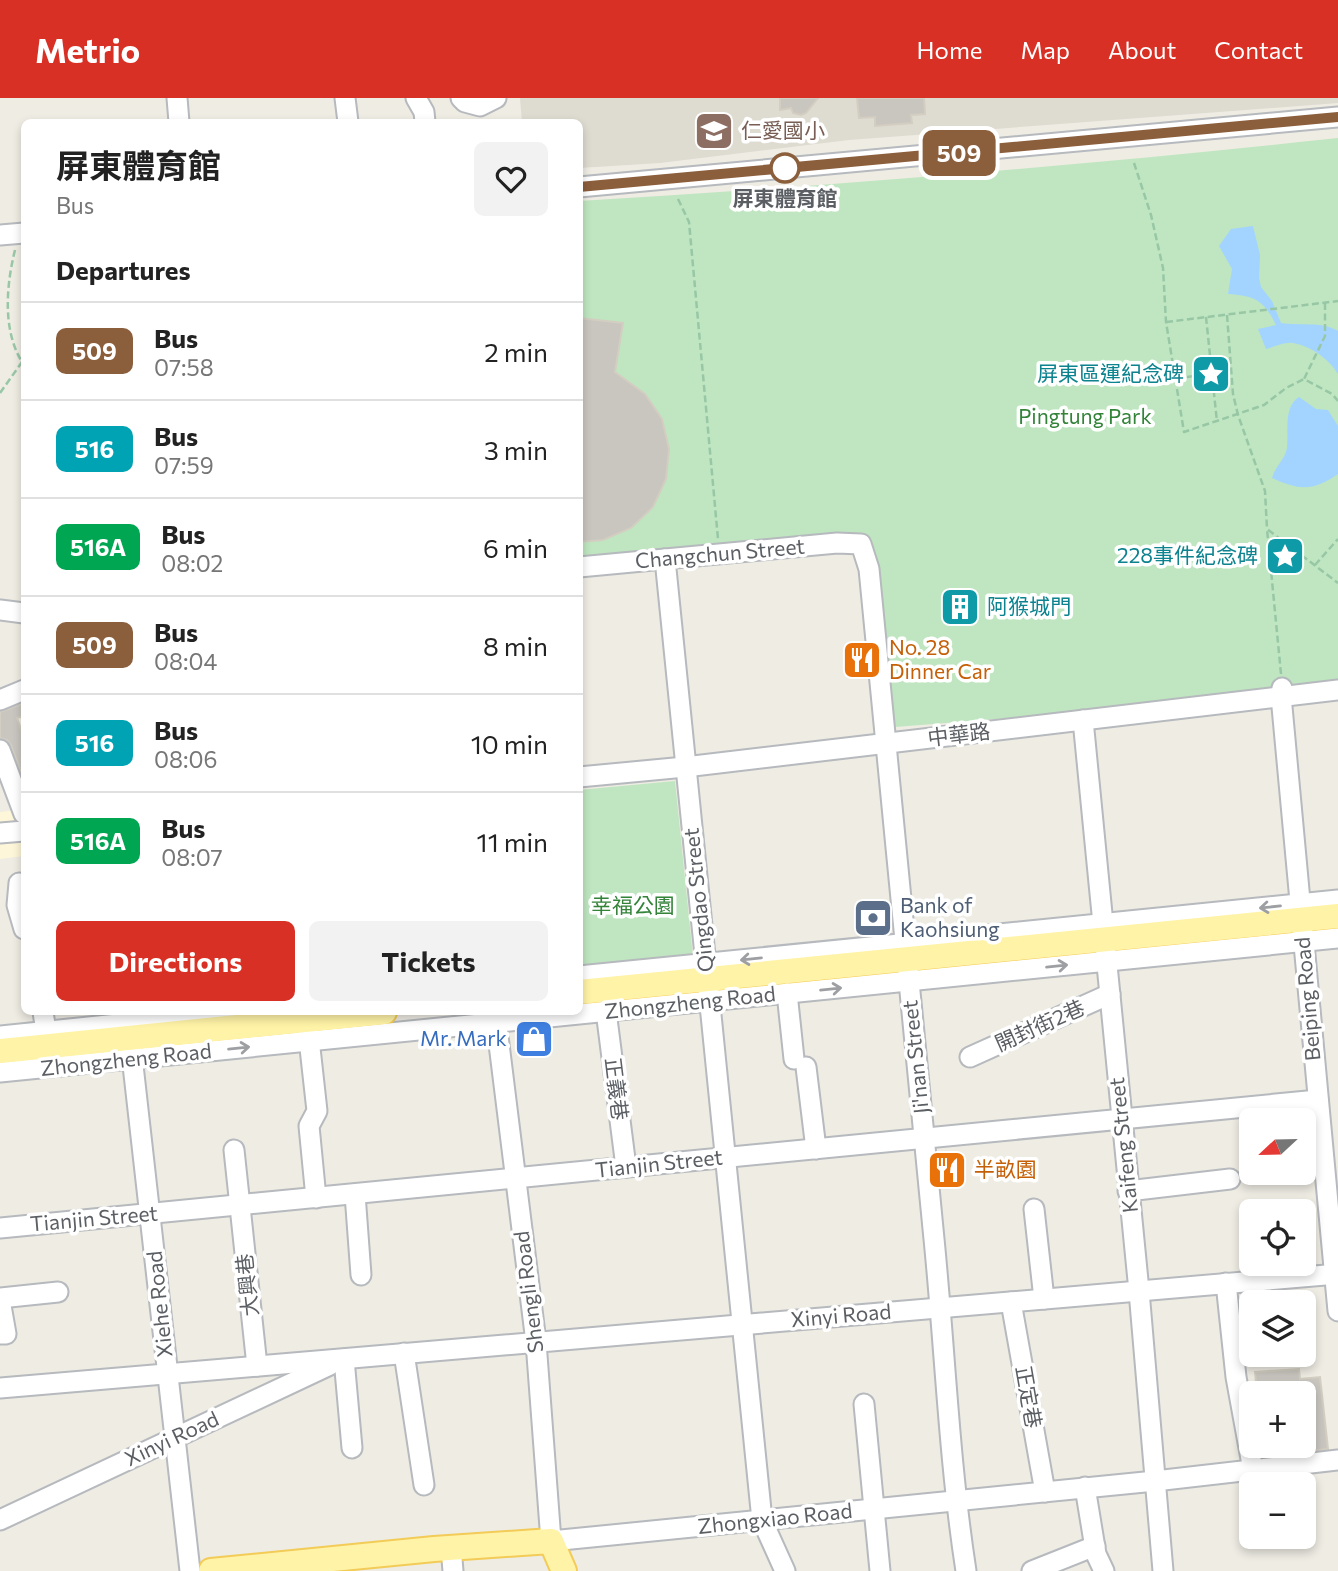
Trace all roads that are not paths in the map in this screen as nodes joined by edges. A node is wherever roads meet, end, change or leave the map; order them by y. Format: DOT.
graph roads {
  1 [pos="177,98"];
  2 [pos="345,98"];
  3 [pos="416,98"];
  4 [pos="461,98"];
  5 [pos="496,98"];
  6 [pos="1338,117"];
  7 [pos="179,119"];
  8 [pos="348,119"];
  9 [pos="425,119"];
  10 [pos="583,187"];
  11 [pos="861,544"];
  12 [pos="666,559"];
  13 [pos="583,567"];
  14 [pos="0,610"];
  15 [pos="21,613"];
  16 [pos="1338,690"];
  17 [pos="21,691"];
  18 [pos="1282,692"];
  19 [pos="0,700"];
  20 [pos="1083,720"];
  21 [pos="884,744"];
  22 [pos="0,750"];
  23 [pos="685,767"];
  24 [pos="583,777"];
  25 [pos="21,806"];
  26 [pos="21,831"];
  27 [pos="0,833"];
  28 [pos="19,883"];
  29 [pos="1338,900"];
  30 [pos="1338,916"];
  31 [pos="21,920"];
  32 [pos="1301,922"];
  33 [pos="1338,937"];
  34 [pos="1105,941"];
  35 [pos="906,961"];
  36 [pos="583,976"];
  37 [pos="707,981"];
  38 [pos="583,992"];
  39 [pos="787,993"];
  40 [pos="1110,994"];
  41 [pos="606,1012"];
  42 [pos="583,1013"];
  43 [pos="43,1015"];
  44 [pos="219,1015"];
  45 [pos="365,1015"];
  46 [pos="540,1015"];
  47 [pos="496,1017"];
  48 [pos="308,1024"];
  49 [pos="46,1031"];
  50 [pos="129,1032"];
  51 [pos="0,1036"];
  52 [pos="0,1051"];
  53 [pos="970,1057"];
  54 [pos="0,1072"];
  55 [pos="1318,1100"];
  56 [pos="1121,1119"];
  57 [pos="924,1138"];
  58 [pos="816,1149"];
  59 [pos="234,1150"];
  60 [pos="725,1158"];
  61 [pos="626,1167"];
  62 [pos="515,1179"];
  63 [pos="1230,1179"];
  64 [pos="1128,1191"];
  65 [pos="355,1194"];
  66 [pos="316,1198"];
  67 [pos="239,1205"];
  68 [pos="1034,1209"];
  69 [pos="150,1213"];
  70 [pos="0,1228"];
  71 [pos="1336,1274"];
  72 [pos="362,1275"];
  73 [pos="1226,1283"];
  74 [pos="1139,1291"];
  75 [pos="58,1292"];
  76 [pos="0,1299"];
  77 [pos="1044,1299"];
  78 [pos="1011,1302"];
  79 [pos="941,1308"];
  80 [pos="1338,1311"];
  81 [pos="743,1325"];
  82 [pos="3,1334"];
  83 [pos="536,1342"];
  84 [pos="404,1353"];
  85 [pos="344,1359"];
  86 [pos="257,1366"];
  87 [pos="168,1374"];
  88 [pos="0,1388"];
  89 [pos="864,1404"];
  90 [pos="175,1437"];
  91 [pos="352,1448"];
  92 [pos="1338,1460"];
  93 [pos="1253,1470"];
  94 [pos="1156,1481"];
  95 [pos="424,1485"];
  96 [pos="1085,1487"];
  97 [pos="1045,1492"];
  98 [pos="955,1501"];
  99 [pos="874,1509"];
  100 [pos="0,1520"];
  101 [pos="762,1520"];
  102 [pos="551,1541"];
  103 [pos="1095,1546"];
  104 [pos="452,1559"];
  105 [pos="314,1566"];
  106 [pos="190,1571"];
  107 [pos="211,1571"];
  108 [pos="564,1571"];
  109 [pos="785,1571"];
  110 [pos="880,1571"];
  111 [pos="966,1571"];
  112 [pos="1032,1571"];
  113 [pos="1104,1571"];
  114 [pos="1163,1571"];
  1 -- 7 [label="street"];
  2 -- 8 [label="street"];
  3 -- 9 [label="street"];
  4 -- 5 [label="street"];
  6 -- 10 [label="street"];
  11 -- 12 [label="street, Changchun Street"];
  11 -- 21 [label="street, Ji'nan Street"];
  12 -- 13 [label="street, Changchun Street"];
  12 -- 23 [label="street, Qingdao Street"];
  14 -- 15 [label="street"];
  16 -- 18 [label="street, 中華路"];
  17 -- 19 [label="street"];
  18 -- 20 [label="street, 中華路"];
  18 -- 32 [label="street, Beiping Road"];
  20 -- 21 [label="street, 中華路"];
  20 -- 34 [label="street, Kaifeng Street"];
  21 -- 23 [label="street, 中華路"];
  21 -- 35 [label="street, Ji'nan Street"];
  22 -- 25 [label="street"];
  23 -- 24 [label="street, 中華路"];
  23 -- 37 [label="street, Qingdao Street"];
  26 -- 27 [label="street"];
  28 -- 31 [label="street"];
  29 -- 32 [label="street, Zhongzheng Road"];
  30 -- 32 [label="main road, Zhongzheng Road"];
  32 -- 33 [label="street, Zhongzheng Road"];
  32 -- 34 [label="main road, Zhongzheng Road"];
  32 -- 55 [label="street, Beiping Road"];
  34 -- 35 [label="main road, Zhongzheng Road"];
  34 -- 40 [label="street, Kaifeng Street"];
  35 -- 37 [label="main road, Zhongzheng Road"];
  39 -- 35 [label="street, Zhongzheng Road, one-way"];
  35 -- 57 [label="street, Ji'nan Street"];
  36 -- 37 [label="street, Zhongzheng Road"];
  37 -- 38 [label="main road, Zhongzheng Road"];
  37 -- 39 [label="street, Zhongzheng Road"];
  37 -- 41 [label="street, Zhongzheng Road"];
  37 -- 60 [label="street, Qingdao Street"];
  39 -- 58 [label="street"];
  40 -- 53 [label="street, 開封街2巷"];
  40 -- 56 [label="street, Kaifeng Street"];
  41 -- 42 [label="street, Zhongzheng Road"];
  41 -- 61 [label="street, 正義巷"];
  43 -- 49 [label="street"];
  44 -- 50 [label="street, Zhongzheng Road"];
  45 -- 48 [label="main road, Zhongzheng Road"];
  46 -- 47 [label="street, Zhongzheng Road"];
  47 -- 48 [label="street, Zhongzheng Road"];
  47 -- 62 [label="street, Shengli Road"];
  48 -- 50 [label="main road, Zhongzheng Road"];
  48 -- 66 [label="street"];
  49 -- 50 [label="street, Zhongzheng Road"];
  49 -- 51 [label="street, Zhongzheng Road"];
  50 -- 52 [label="main road, Zhongzheng Road"];
  50 -- 54 [label="street, Zhongzheng Road"];
  50 -- 69 [label="street, Xiehe Road"];
  55 -- 56 [label="street, Tianjin Street"];
  55 -- 71 [label="street, Beiping Road"];
  56 -- 57 [label="street, Tianjin Street"];
  56 -- 64 [label="street, Kaifeng Street"];
  57 -- 58 [label="street, Tianjin Street"];
  57 -- 79 [label="street, Ji'nan Street"];
  58 -- 60 [label="street, Tianjin Street"];
  59 -- 67 [label="street, 大興巷"];
  60 -- 61 [label="street, Tianjin Street"];
  60 -- 81 [label="street, Qingdao Street"];
  61 -- 62 [label="street, Tianjin Street"];
  62 -- 65 [label="street, Tianjin Street"];
  62 -- 83 [label="street, Shengli Road"];
  63 -- 64 [label="street"];
  64 -- 74 [label="street, Kaifeng Street"];
  65 -- 66 [label="street, Tianjin Street"];
  65 -- 72 [label="street"];
  66 -- 67 [label="street, Tianjin Street"];
  67 -- 69 [label="street, Tianjin Street"];
  67 -- 86 [label="street, 大興巷"];
  68 -- 77 [label="street"];
  69 -- 70 [label="street, Tianjin Street"];
  69 -- 87 [label="street, Xiehe Road"];
  71 -- 73 [label="street, Xinyi Road"];
  71 -- 80 [label="street, Beiping Road"];
  73 -- 74 [label="street, Xinyi Road"];
  73 -- 93 [label="street"];
  74 -- 77 [label="street, Xinyi Road"];
  74 -- 94 [label="street, Kaifeng Street"];
  75 -- 76 [label="street"];
  76 -- 82 [label="street"];
  77 -- 78 [label="street, Xinyi Road"];
  78 -- 79 [label="street, Xinyi Road"];
  78 -- 97 [label="street, 正定巷"];
  79 -- 81 [label="street, Xinyi Road"];
  79 -- 98 [label="street, Ji'nan Street"];
  81 -- 83 [label="street, Xinyi Road"];
  81 -- 101 [label="street, Qingdao Street"];
  83 -- 84 [label="street, Xinyi Road"];
  83 -- 102 [label="street, Shengli Road"];
  84 -- 85 [label="street, Xinyi Road"];
  84 -- 95 [label="street"];
  85 -- 86 [label="street, Xinyi Road"];
  85 -- 90 [label="street, Xinyi Road"];
  85 -- 91 [label="street"];
  86 -- 87 [label="street, Xinyi Road"];
  87 -- 88 [label="street, Xinyi Road"];
  87 -- 90 [label="street, Xiehe Road"];
  89 -- 99 [label="street"];
  90 -- 100 [label="street, Xinyi Road"];
  90 -- 106 [label="street, Xiehe Road"];
  92 -- 93 [label="street, Zhongxiao Road"];
  93 -- 94 [label="street, Zhongxiao Road"];
  94 -- 96 [label="street, Zhongxiao Road"];
  94 -- 114 [label="street, Kaifeng Street"];
  96 -- 97 [label="street, Zhongxiao Road"];
  96 -- 103 [label="street"];
  97 -- 98 [label="street, Zhongxiao Road"];
  98 -- 99 [label="street, Zhongxiao Road"];
  98 -- 111 [label="street, Ji'nan Street"];
  99 -- 101 [label="street, Zhongxiao Road"];
  99 -- 110 [label="street"];
  101 -- 102 [label="street, Zhongxiao Road"];
  101 -- 109 [label="street, Qingdao Street"];
  102 -- 104 [label="main road, Zhongxiao Road"];
  102 -- 108 [label="main road, Shengli Road"];
  103 -- 112 [label="street"];
  103 -- 113 [label="street"];
  104 -- 105 [label="main road, Zhongxiao Road"];
  105 -- 107 [label="main road, Zhongxiao Road"];
}
